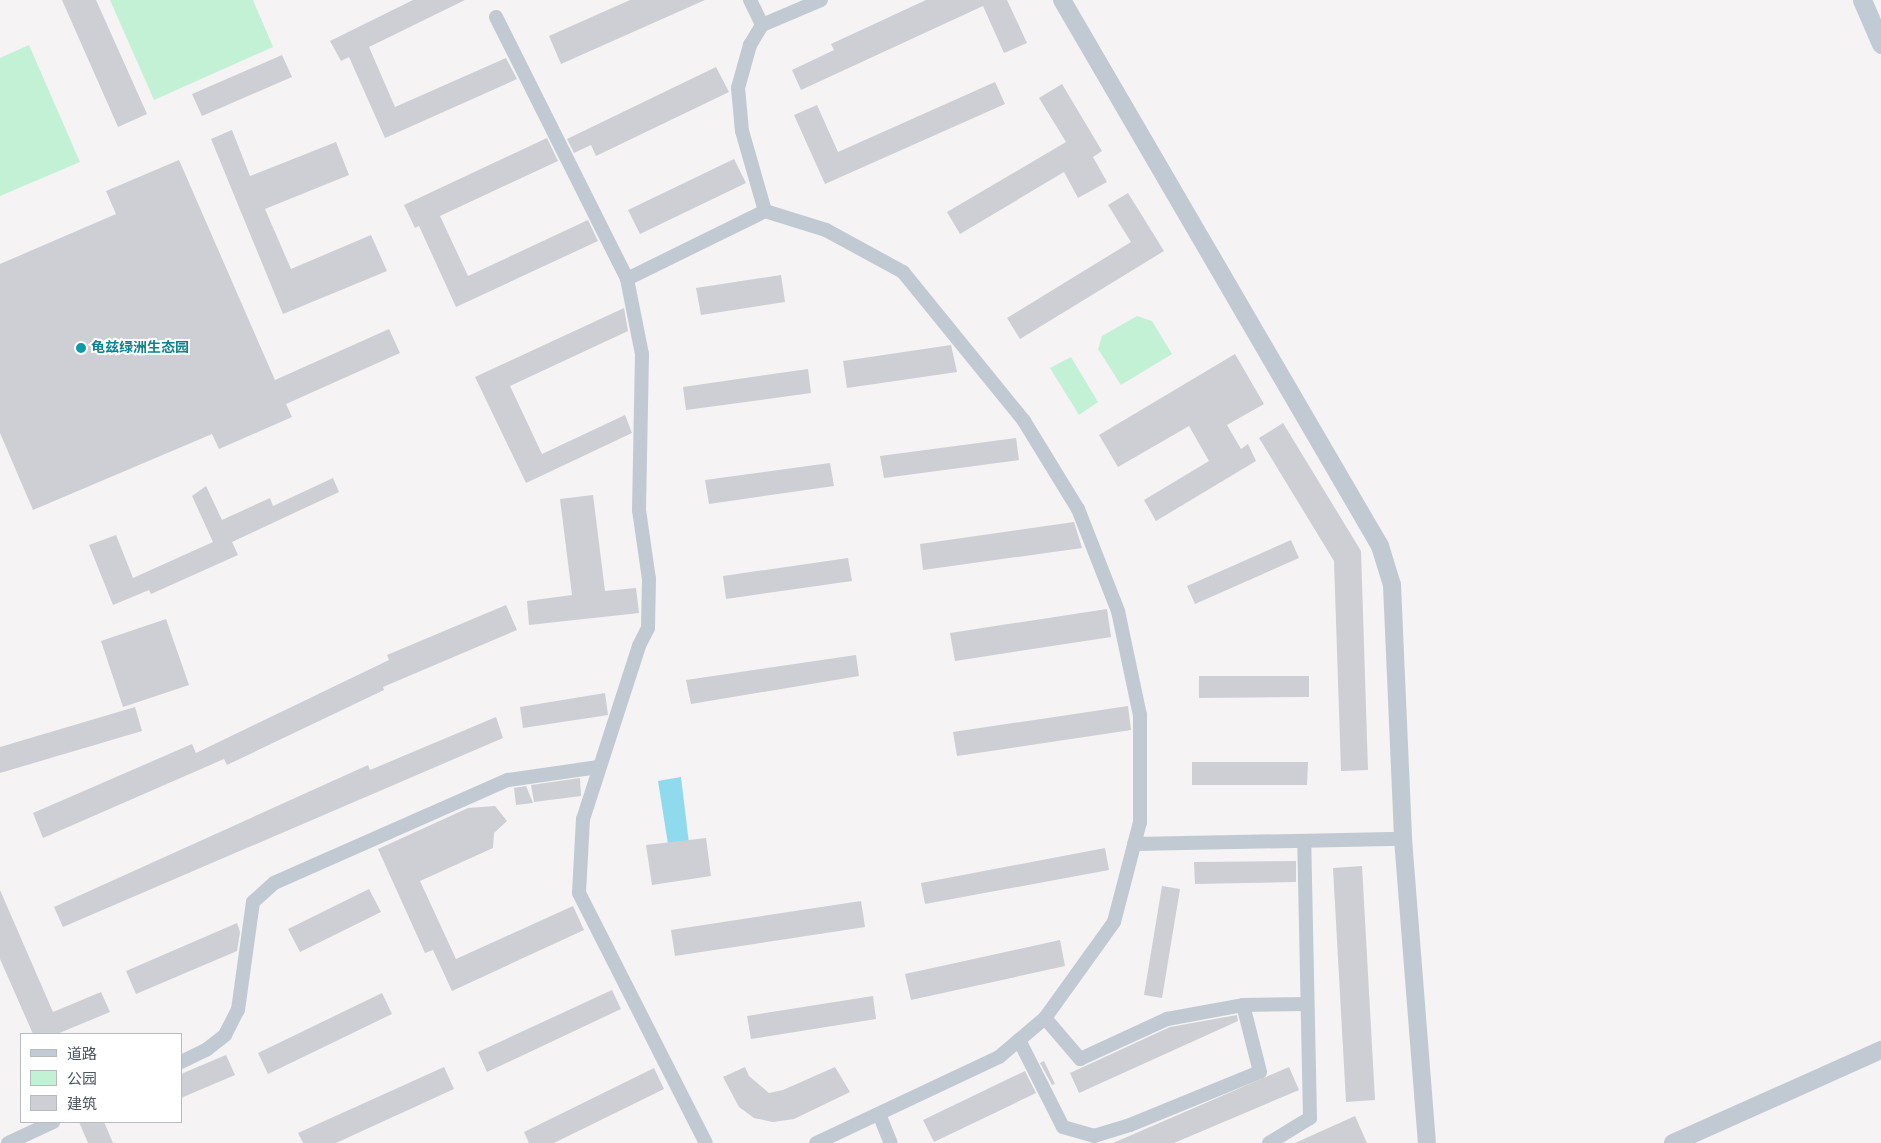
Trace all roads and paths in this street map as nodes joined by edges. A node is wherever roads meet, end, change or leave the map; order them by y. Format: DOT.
graph roads {
  1 [pos="750,0"];
  2 [pos="821,0"];
  3 [pos="1062,0"];
  4 [pos="1862,0"];
  5 [pos="496,17"];
  6 [pos="762,25"];
  7 [pos="1881,44"];
  8 [pos="765,211"];
  9 [pos="627,279"];
  10 [pos="598,767"];
  11 [pos="1403,839"];
  12 [pos="1304,841"];
  13 [pos="1134,844"];
  14 [pos="1306,1004"];
  15 [pos="1243,1005"];
  16 [pos="1045,1018"];
  17 [pos="1019,1040"];
  18 [pos="1881,1050"];
  19 [pos="182,1062"];
  20 [pos="879,1114"];
  21 [pos="52,1123"];
  22 [pos="8,1143"];
  23 [pos="706,1143"];
  24 [pos="816,1143"];
  25 [pos="891,1143"];
  26 [pos="1269,1143"];
  27 [pos="1427,1143"];
  28 [pos="1673,1143"];
  1 -- 6 [label="street"];
  2 -- 6 [label="street"];
  3 -- 11 [label="street"];
  4 -- 7 [label="main road"];
  5 -- 9 [label="street"];
  6 -- 8 [label="street"];
  8 -- 9 [label="street"];
  8 -- 13 [label="street"];
  9 -- 10 [label="street"];
  10 -- 19 [label="street"];
  10 -- 23 [label="street"];
  11 -- 12 [label="street"];
  11 -- 27 [label="street"];
  12 -- 13 [label="street"];
  12 -- 14 [label="street"];
  13 -- 16 [label="street"];
  14 -- 15 [label="street"];
  14 -- 26 [label="street"];
  15 -- 16 [label="street"];
  15 -- 17 [label="street"];
  16 -- 17 [label="street"];
  17 -- 20 [label="street"];
  18 -- 28 [label="street"];
  20 -- 24 [label="street"];
  20 -- 25 [label="street"];
  21 -- 22 [label="street"];
}
